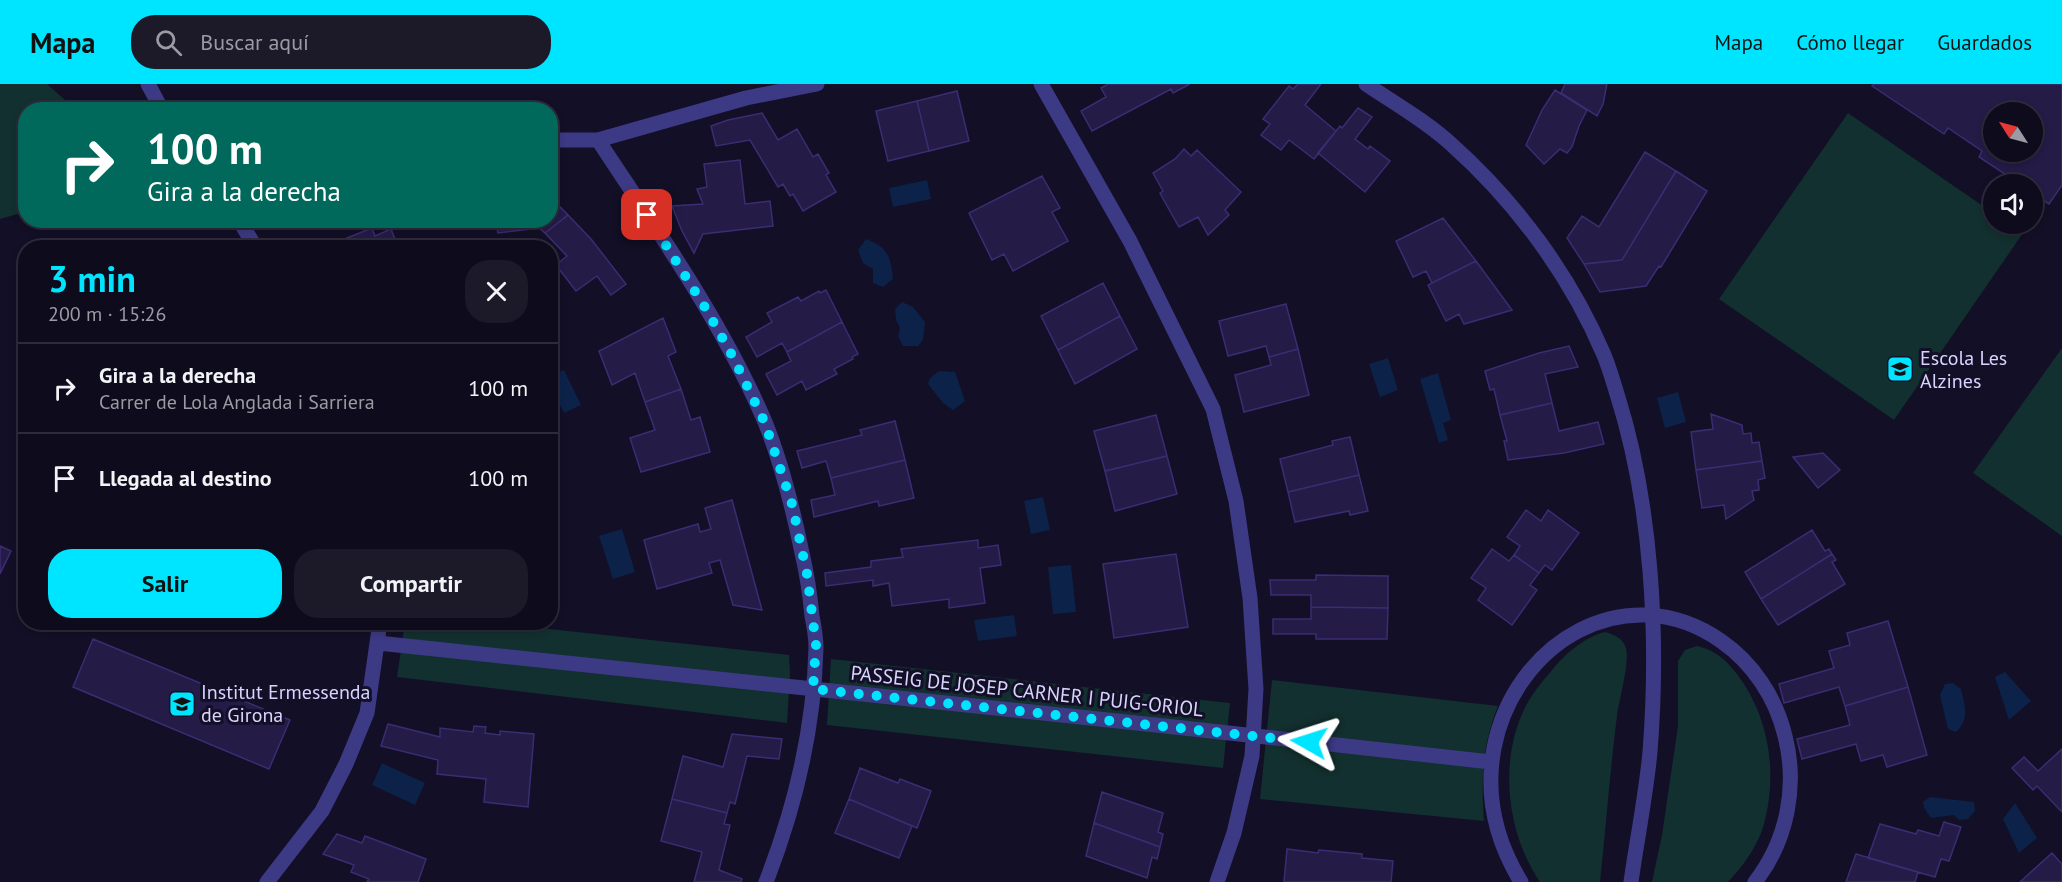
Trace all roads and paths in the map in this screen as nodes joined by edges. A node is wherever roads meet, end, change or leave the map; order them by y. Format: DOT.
graph roads {
  1 [pos="148,84"];
  2 [pos="817,84"];
  3 [pos="1041,84"];
  4 [pos="1366,84"];
  5 [pos="158,102"];
  6 [pos="558,140"];
  7 [pos="598,140"];
  8 [pos="1652,614"];
  9 [pos="379,630"];
  10 [pos="378,643"];
  11 [pos="813,689"];
  12 [pos="1253,736"];
  13 [pos="1491,762"];
  14 [pos="267,882"];
  15 [pos="766,882"];
  16 [pos="1216,882"];
  17 [pos="1521,882"];
  18 [pos="1631,882"];
  19 [pos="1755,882"];
  1 -- 5 [label="street"];
  2 -- 7 [label="street"];
  3 -- 12 [label="street"];
  4 -- 8 [label="street"];
  6 -- 7 [label="street"];
  7 -- 11 [label="street"];
  8 -- 13 [label="street"];
  8 -- 18 [label="street"];
  8 -- 19 [label="street"];
  9 -- 10 [label="street"];
  10 -- 11 [label="street, PASSEIG DE JOSEP CARNER I PUIG-ORIOL"];
  10 -- 14 [label="street"];
  11 -- 12 [label="street, PASSEIG DE JOSEP CARNER I PUIG-ORIOL"];
  11 -- 15 [label="street"];
  12 -- 13 [label="street, PASSEIG DE JOSEP CARNER I PUIG-ORIOL"];
  12 -- 16 [label="street"];
  13 -- 17 [label="street"];
}
